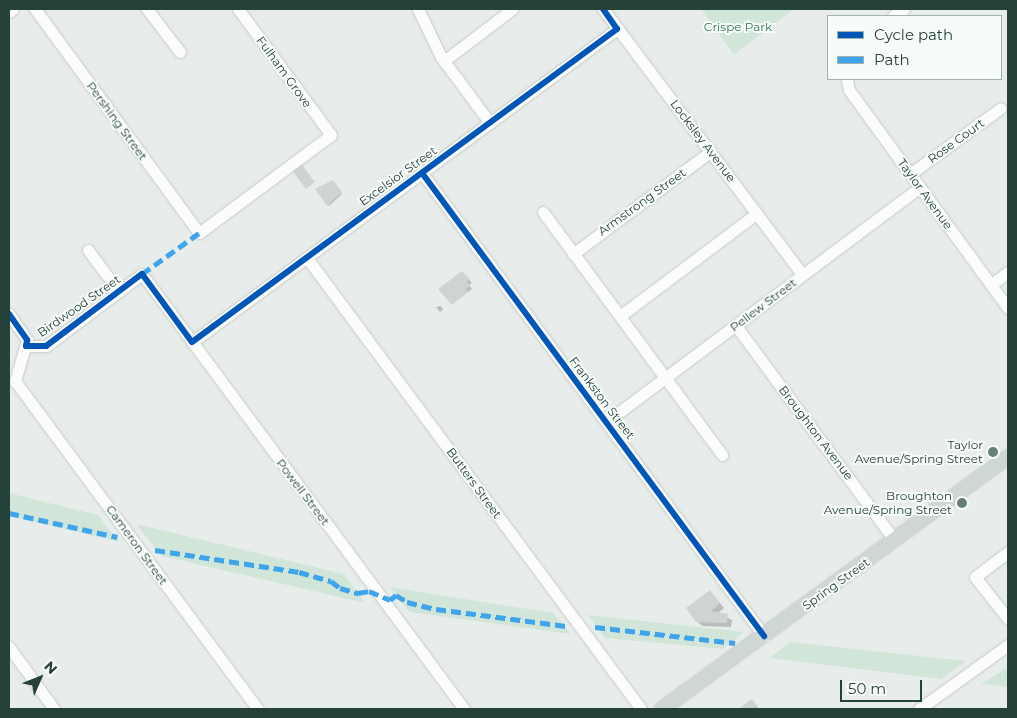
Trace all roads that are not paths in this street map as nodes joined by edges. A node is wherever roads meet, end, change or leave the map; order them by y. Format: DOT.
graph roads {
  1 [pos="13,9"];
  2 [pos="35,9"];
  3 [pos="147,9"];
  4 [pos="238,9"];
  5 [pos="418,9"];
  6 [pos="512,9"];
  7 [pos="603,9"];
  8 [pos="9,12"];
  9 [pos="617,29"];
  10 [pos="180,52"];
  11 [pos="444,61"];
  12 [pos="846,80"];
  13 [pos="1001,108"];
  14 [pos="490,122"];
  15 [pos="331,135"];
  16 [pos="711,151"];
  17 [pos="422,173"];
  18 [pos="910,174"];
  19 [pos="920,187"];
  20 [pos="543,212"];
  21 [pos="757,213"];
  22 [pos="88,250"];
  23 [pos="573,254"];
  24 [pos="307,258"];
  25 [pos="1008,272"];
  26 [pos="142,274"];
  27 [pos="802,274"];
  28 [pos="992,284"];
  29 [pos="119,292"];
  30 [pos="1008,308"];
  31 [pos="9,314"];
  32 [pos="620,316"];
  33 [pos="736,326"];
  34 [pos="192,342"];
  35 [pos="26,346"];
  36 [pos="13,378"];
  37 [pos="666,379"];
  38 [pos="606,422"];
  39 [pos="722,456"];
  40 [pos="1008,457"];
  41 [pos="895,541"];
  42 [pos="1008,552"];
  43 [pos="1008,619"];
  44 [pos="764,636"];
  45 [pos="1008,645"];
  46 [pos="9,647"];
  47 [pos="54,709"];
  48 [pos="258,709"];
  49 [pos="464,709"];
  50 [pos="641,709"];
  51 [pos="663,709"];
  52 [pos="919,709"];
  1 -- 8 [label="street"];
  2 -- 15 [label="street, Pershing Street"];
  3 -- 10 [label="street"];
  4 -- 15 [label="street, Fulham Grove"];
  5 -- 11 [label="street"];
  6 -- 11 [label="street"];
  7 -- 9 [label="street, Locksley Avenue"];
  9 -- 14 [label="street, Excelsior Street"];
  9 -- 16 [label="street, Locksley Avenue"];
  11 -- 14 [label="street"];
  12 -- 18 [label="street, Taylor Avenue"];
  13 -- 18 [label="street, Rose Court"];
  14 -- 17 [label="street, Excelsior Street"];
  16 -- 21 [label="street, Locksley Avenue"];
  16 -- 23 [label="street, Armstrong Street"];
  17 -- 24 [label="street, Excelsior Street"];
  17 -- 38 [label="street, Frankston Street"];
  18 -- 19 [label="street, Taylor Avenue"];
  19 -- 27 [label="street, Pellew Street"];
  19 -- 28 [label="street, Taylor Avenue"];
  20 -- 23 [label="street"];
  21 -- 27 [label="street, Locksley Avenue"];
  21 -- 32 [label="street"];
  22 -- 29 [label="street"];
  23 -- 32 [label="street"];
  24 -- 34 [label="street, Excelsior Street"];
  24 -- 50 [label="street, Butters Street"];
  25 -- 28 [label="street"];
  26 -- 29 [label="street, Birdwood Street"];
  26 -- 34 [label="street, Powell Street"];
  27 -- 33 [label="street, Pellew Street"];
  28 -- 30 [label="street, Taylor Avenue"];
  29 -- 35 [label="street, Birdwood Street"];
  31 -- 35 [label="street"];
  32 -- 37 [label="street"];
  33 -- 37 [label="street, Pellew Street"];
  33 -- 41 [label="street, Broughton Avenue"];
  34 -- 49 [label="street, Powell Street"];
  35 -- 36 [label="street"];
  36 -- 48 [label="street, Cameron Street"];
  37 -- 38 [label="street, Pellew Street"];
  37 -- 39 [label="street"];
  38 -- 44 [label="street, Frankston Street"];
  40 -- 41 [label="main road, Spring Street"];
  41 -- 44 [label="main road, Spring Street"];
  42 -- 43 [label="street"];
  44 -- 51 [label="main road, Spring Street"];
  45 -- 52 [label="street"];
  46 -- 47 [label="street"];
}
